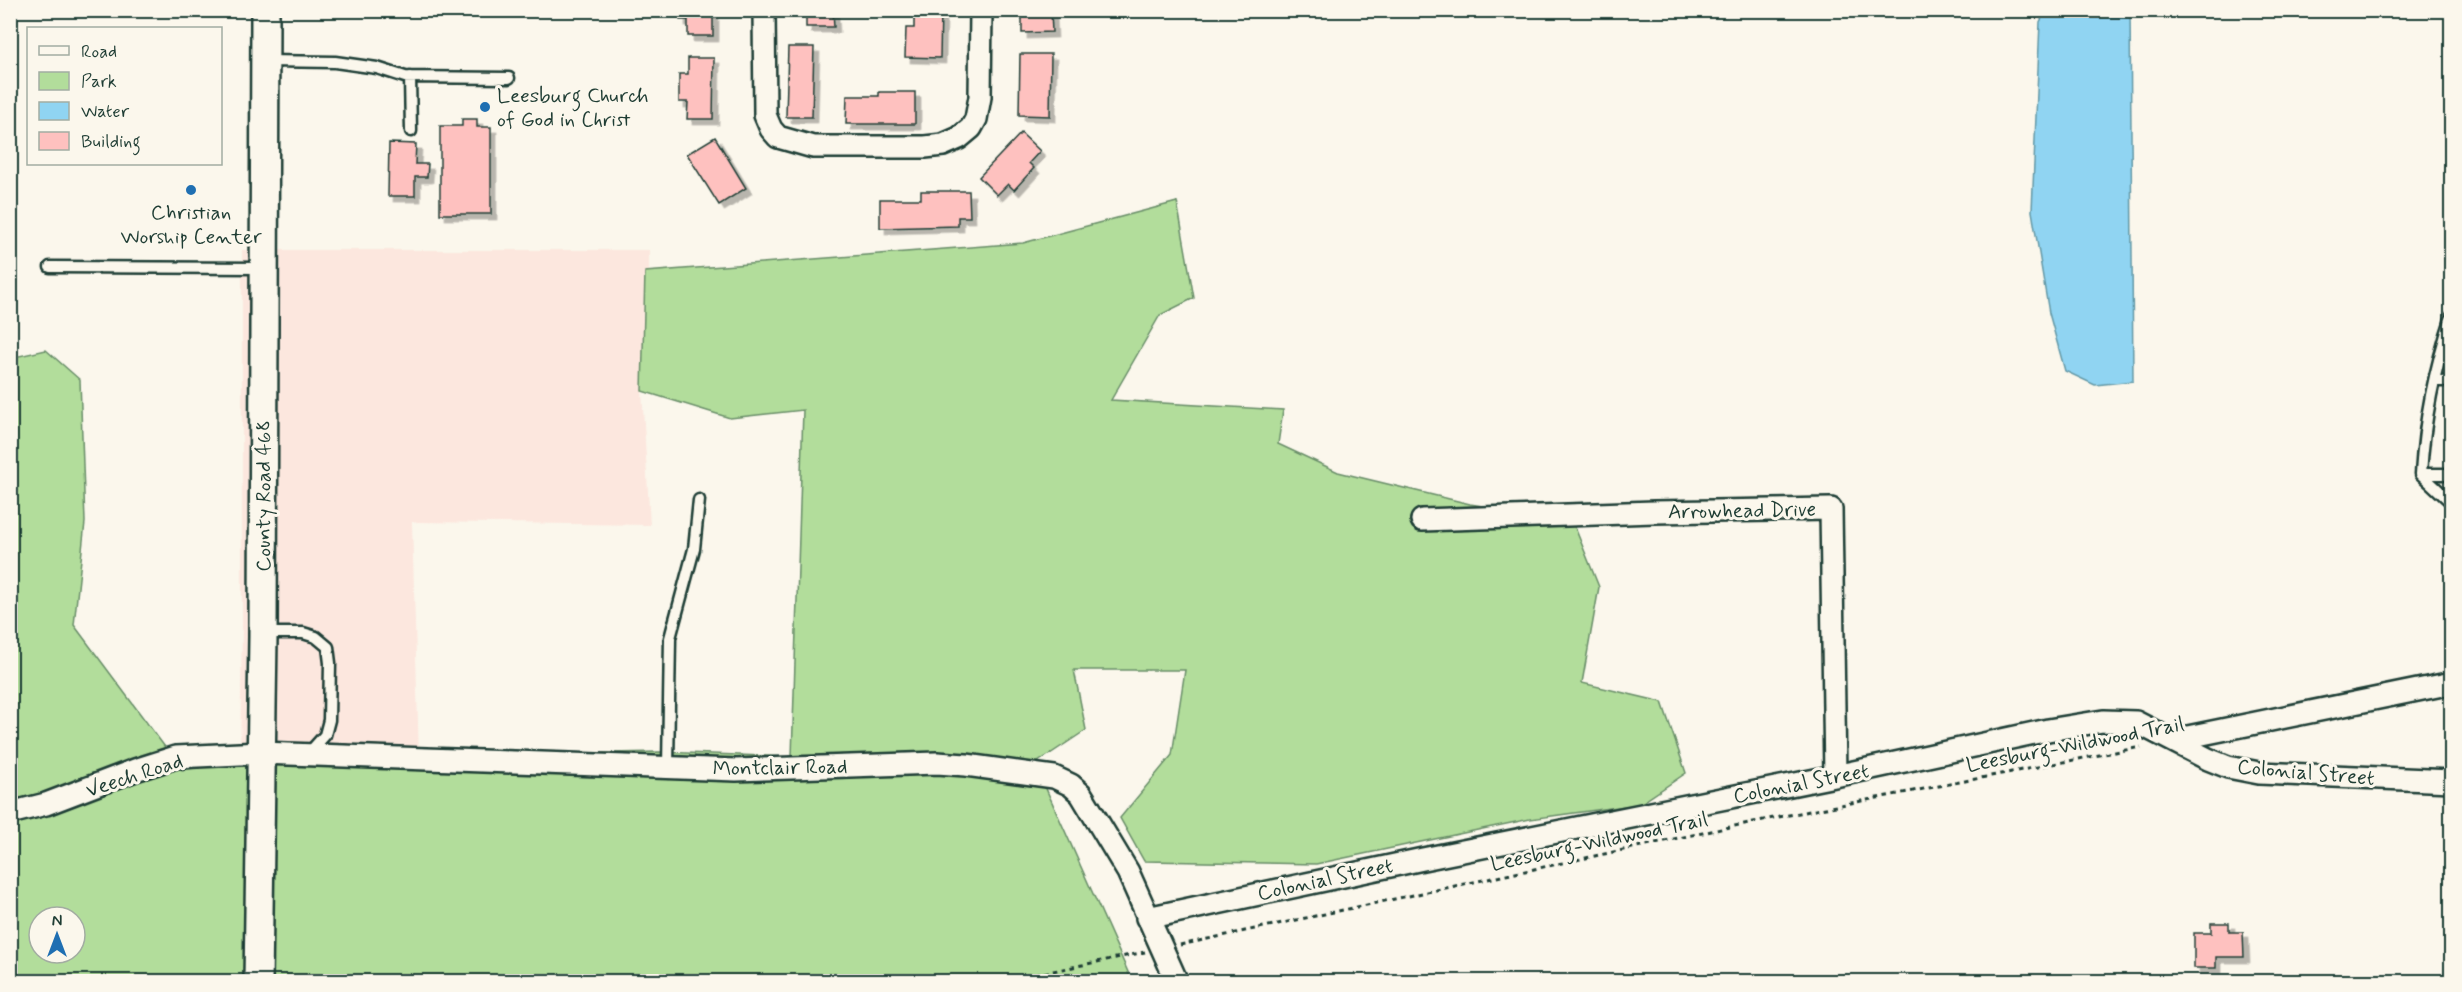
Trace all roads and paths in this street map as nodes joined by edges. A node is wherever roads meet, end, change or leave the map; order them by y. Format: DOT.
graph roads {
  1 [pos="266,10"];
  2 [pos="764,10"];
  3 [pos="981,10"];
  4 [pos="265,61"];
  5 [pos="410,77"];
  6 [pos="510,78"];
  7 [pos="411,131"];
  8 [pos="50,267"];
  9 [pos="264,268"];
  10 [pos="2451,316"];
  11 [pos="2434,381"];
  12 [pos="2451,381"];
  13 [pos="2421,474"];
  14 [pos="2451,474"];
  15 [pos="699,500"];
  16 [pos="2451,503"];
  17 [pos="1422,520"];
  18 [pos="263,633"];
  19 [pos="2451,683"];
  20 [pos="2173,740"];
  21 [pos="261,753"];
  22 [pos="307,755"];
  23 [pos="668,767"];
  24 [pos="1835,776"];
  25 [pos="2451,781"];
  26 [pos="10,813"];
  27 [pos="1147,918"];
  28 [pos="1162,948"];
  29 [pos="258,981"];
  30 [pos="1000,981"];
  31 [pos="1177,981"];
  1 -- 4 [label="street, County Road 468"];
  2 -- 3 [label="street"];
  4 -- 5 [label="lane"];
  4 -- 9 [label="street, County Road 468"];
  5 -- 6 [label="lane"];
  5 -- 7 [label="lane"];
  8 -- 9 [label="lane"];
  9 -- 18 [label="street, County Road 468"];
  10 -- 11 [label="lane"];
  11 -- 12 [label="lane"];
  11 -- 13 [label="lane"];
  13 -- 14 [label="lane"];
  13 -- 16 [label="lane"];
  15 -- 23 [label="lane"];
  17 -- 24 [label="street, Arrowhead Drive"];
  18 -- 21 [label="street, County Road 468"];
  18 -- 22 [label="lane"];
  19 -- 20 [label="street"];
  20 -- 24 [label="street, Colonial Street"];
  20 -- 25 [label="street, Colonial Street"];
  20 -- 28 [label="path, Leesburg-Wildwood Trail"];
  21 -- 22 [label="street, Montclair Road"];
  21 -- 26 [label="street, Veech Road"];
  21 -- 29 [label="street, County Road 468"];
  22 -- 23 [label="street, Montclair Road"];
  23 -- 27 [label="street, Montclair Road"];
  24 -- 27 [label="street, Colonial Street"];
  27 -- 28 [label="street, Montclair Road"];
  28 -- 30 [label="path, Leesburg-Wildwood Trail"];
  28 -- 31 [label="street, Montclair Road"];
}
